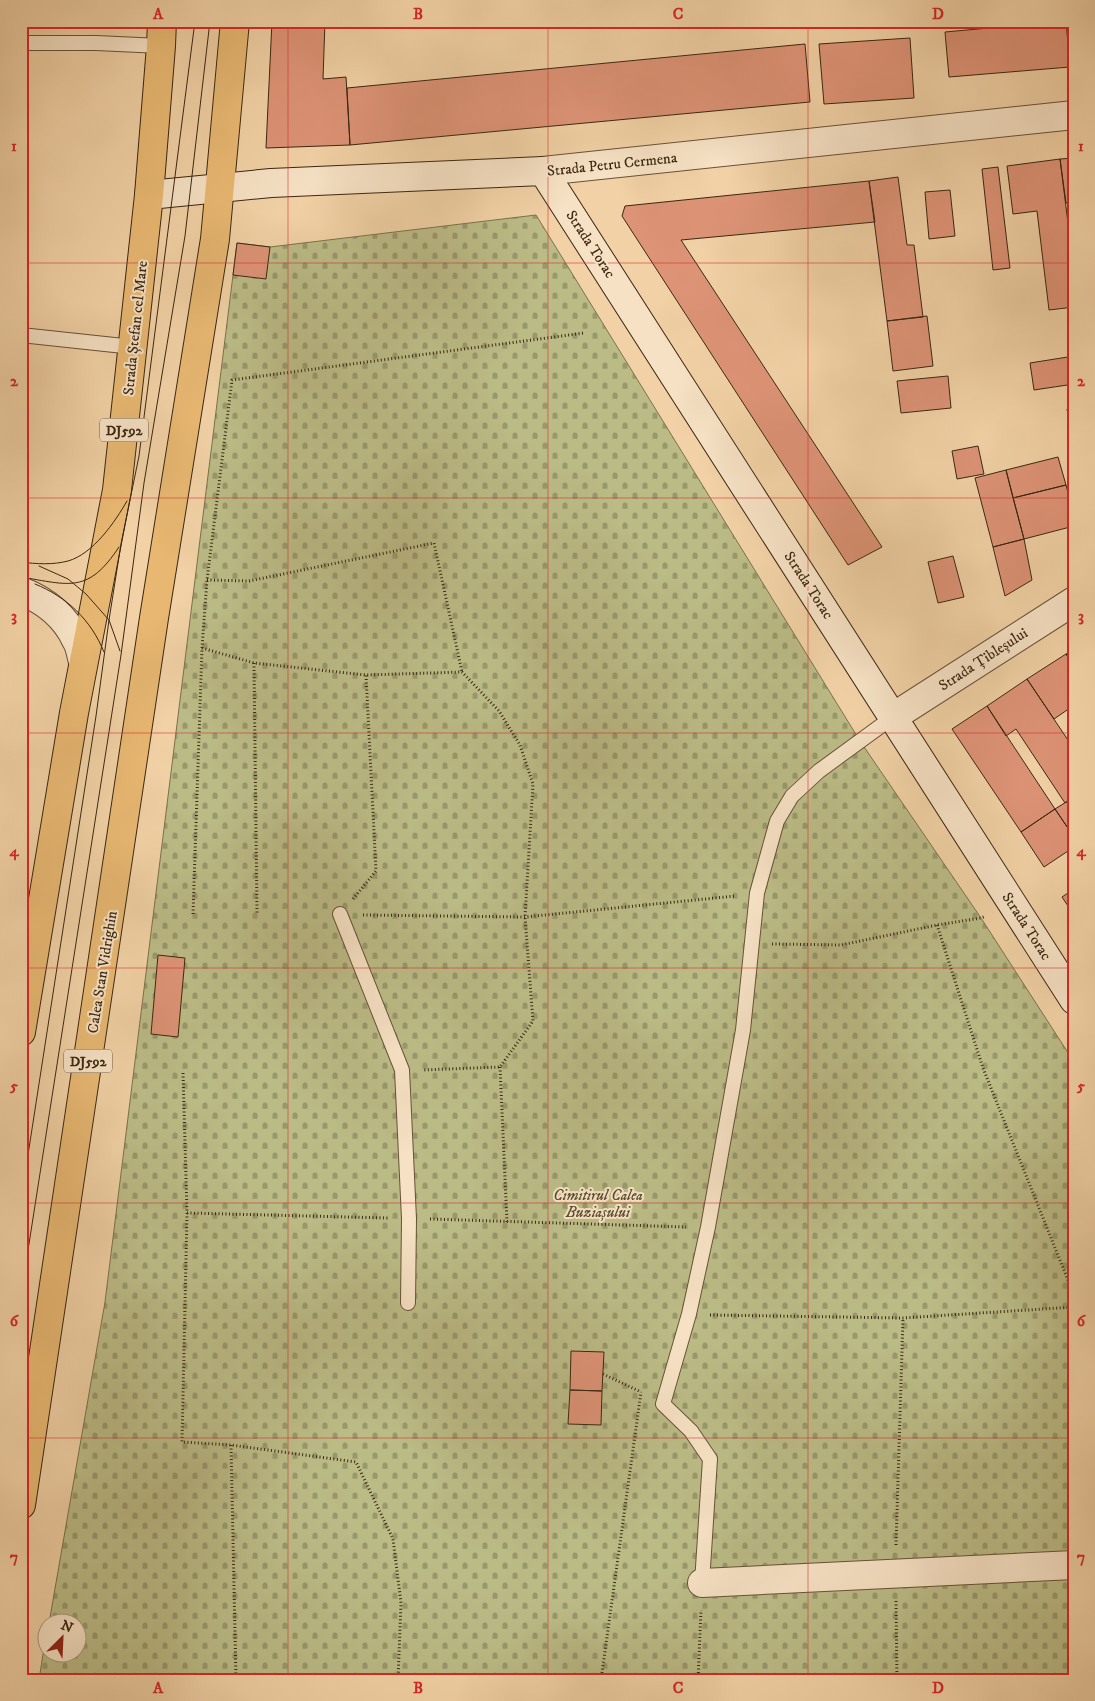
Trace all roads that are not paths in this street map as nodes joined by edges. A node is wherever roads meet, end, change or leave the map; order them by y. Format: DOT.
graph roads {
  1 [pos="235,21"];
  2 [pos="162,34"];
  3 [pos="21,43"];
  4 [pos="1074,116"];
  5 [pos="543,171"];
  6 [pos="220,188"];
  7 [pos="149,195"];
  8 [pos="21,335"];
  9 [pos="133,347"];
  10 [pos="21,591"];
  11 [pos="1074,601"];
  12 [pos="83,662"];
  13 [pos="893,717"];
  14 [pos="340,914"];
  15 [pos="1074,1000"];
  16 [pos="21,1032"];
  17 [pos="408,1303"];
  18 [pos="21,1505"];
  19 [pos="1074,1565"];
  20 [pos="702,1582"];
  1 -- 6 [label="main road, DJ592"];
  2 -- 3 [label="lane"];
  2 -- 7 [label="main road, Strada Ștefan cel Mare / DJ592"];
  4 -- 5 [label="street, Strada Petru Cermena"];
  5 -- 6 [label="street, Strada Petru Cermena"];
  5 -- 13 [label="street, Strada Torac"];
  6 -- 7 [label="street, Strada Petru Cermena"];
  6 -- 18 [label="main road, Calea Stan Vidrighin / DJ592"];
  7 -- 9 [label="main road, Strada Ștefan cel Mare / DJ592"];
  8 -- 9 [label="lane"];
  9 -- 12 [label="main road, Strada Ștefan cel Mare / DJ592"];
  10 -- 12 [label="street"];
  11 -- 13 [label="street, Strada Țibleșului"];
  12 -- 16 [label="main road, DJ592"];
  13 -- 15 [label="street, Strada Torac"];
  13 -- 20 [label="lane"];
  14 -- 17 [label="lane"];
  19 -- 20 [label="street"];
}
